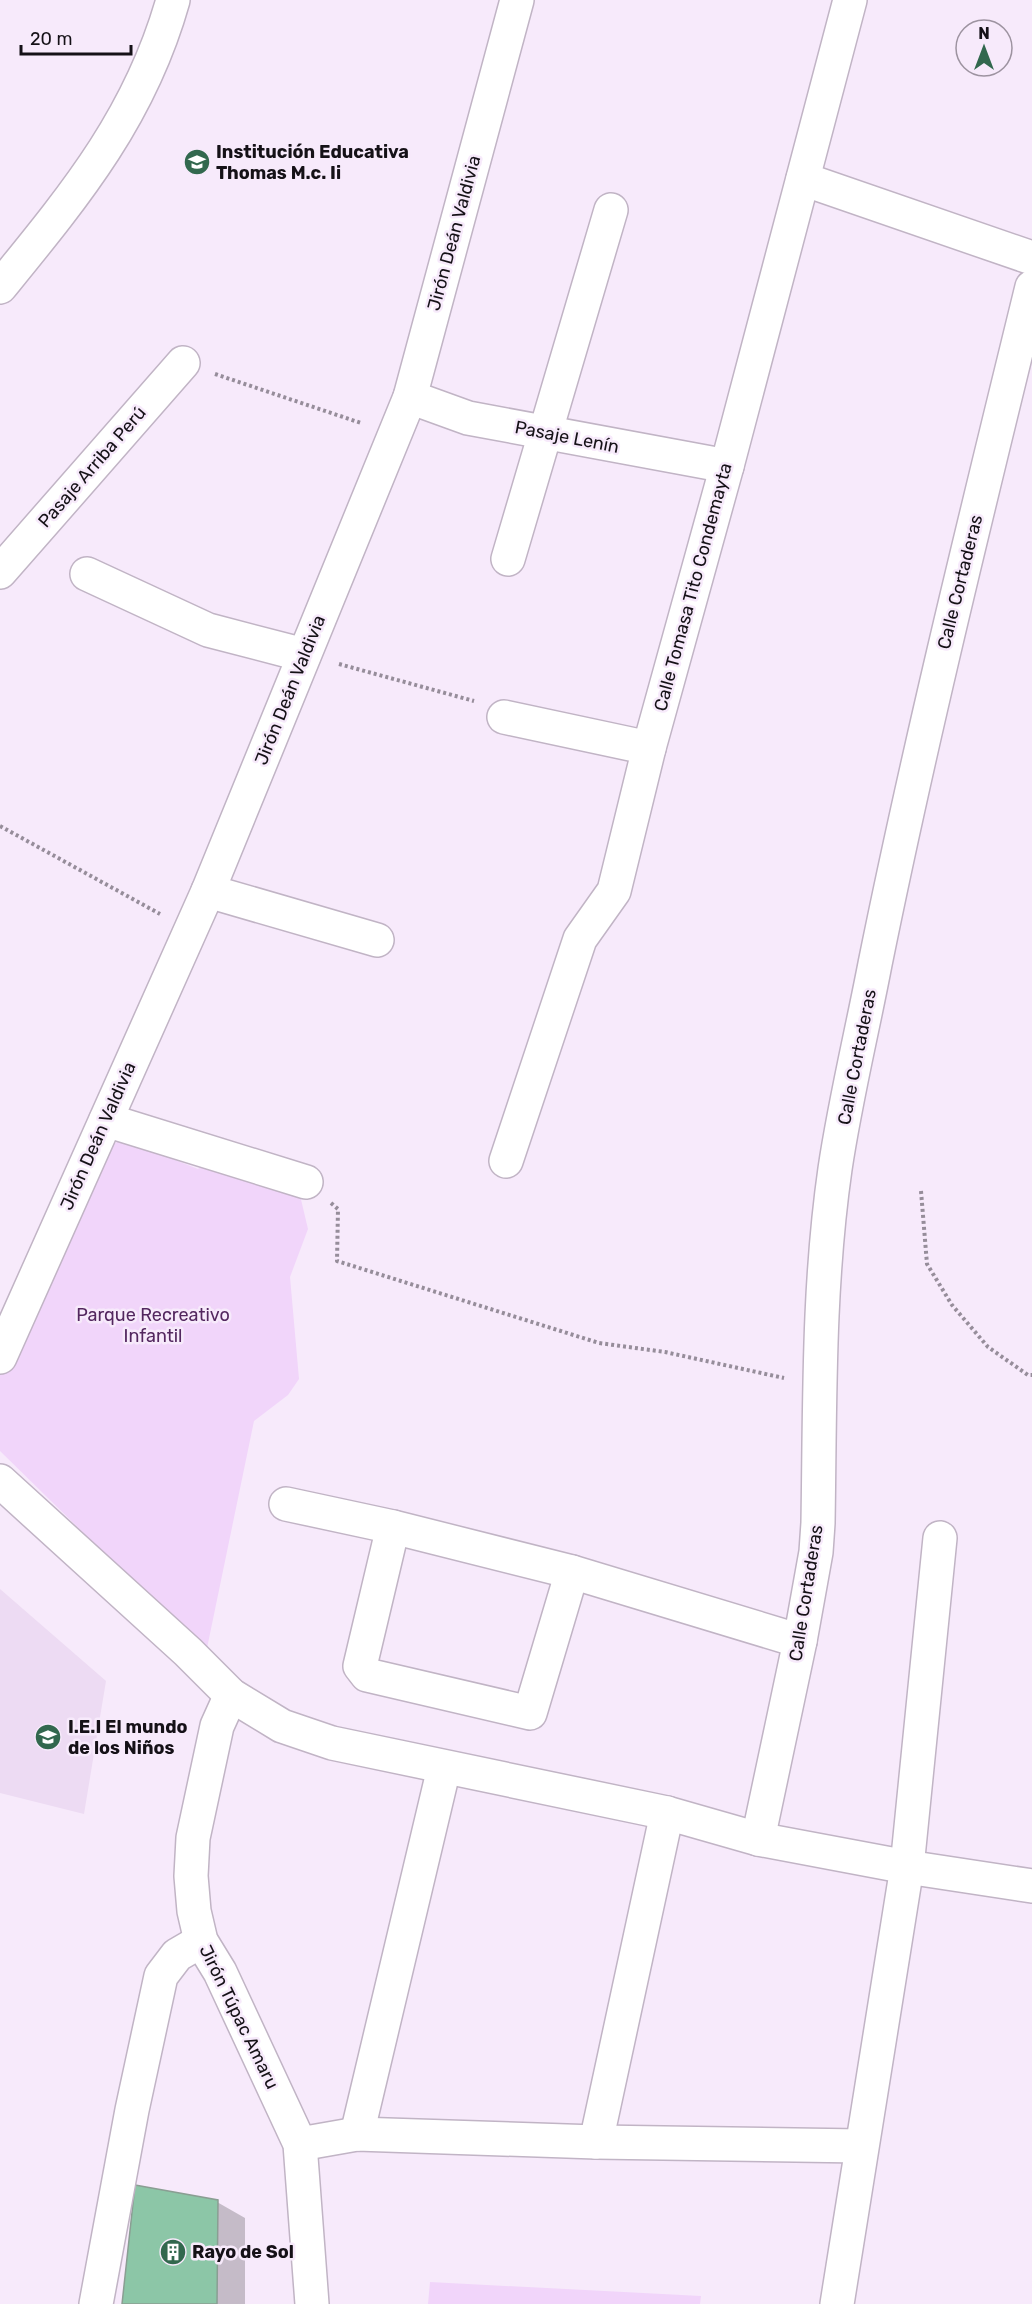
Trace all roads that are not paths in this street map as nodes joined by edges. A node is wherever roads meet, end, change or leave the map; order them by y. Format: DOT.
graph roads {
  1 [pos="173,0"];
  2 [pos="517,0"];
  3 [pos="850,0"];
  4 [pos="803,178"];
  5 [pos="611,210"];
  6 [pos="1032,258"];
  7 [pos="0,287"];
  8 [pos="1032,287"];
  9 [pos="183,363"];
  10 [pos="410,397"];
  11 [pos="543,433"];
  12 [pos="727,466"];
  13 [pos="508,559"];
  14 [pos="0,572"];
  15 [pos="87,574"];
  16 [pos="304,655"];
  17 [pos="491,710"];
  18 [pos="649,748"];
  19 [pos="208,891"];
  20 [pos="377,940"];
  21 [pos="106,1120"];
  22 [pos="506,1161"];
  23 [pos="306,1182"];
  24 [pos="0,1357"];
  25 [pos="0,1481"];
  26 [pos="286,1504"];
  27 [pos="393,1527"];
  28 [pos="940,1538"];
  29 [pos="572,1572"];
  30 [pos="800,1641"];
  31 [pos="231,1695"];
  32 [pos="444,1768"];
  33 [pos="667,1813"];
  34 [pos="758,1839"];
  35 [pos="908,1867"];
  36 [pos="1032,1886"];
  37 [pos="201,1941"];
  38 [pos="357,2134"];
  39 [pos="596,2142"];
  40 [pos="300,2144"];
  41 [pos="861,2146"];
  42 [pos="96,2304"];
  43 [pos="312,2304"];
  44 [pos="837,2304"];
  1 -- 7 [label="street"];
  2 -- 10 [label="street, Jirón Deán Valdivia"];
  3 -- 4 [label="street, Calle Tomasa Tito Condemayta"];
  4 -- 6 [label="street"];
  4 -- 12 [label="street, Calle Tomasa Tito Condemayta"];
  5 -- 11 [label="street"];
  8 -- 30 [label="street, Calle Cortaderas"];
  9 -- 14 [label="street, Pasaje Arriba Perú"];
  10 -- 11 [label="street, Pasaje Lenín"];
  10 -- 16 [label="street, Jirón Deán Valdivia"];
  11 -- 12 [label="street, Pasaje Lenín"];
  11 -- 13 [label="street"];
  12 -- 18 [label="street, Calle Tomasa Tito Condemayta"];
  15 -- 16 [label="street"];
  16 -- 19 [label="street, Jirón Deán Valdivia"];
  17 -- 18 [label="street"];
  18 -- 22 [label="street, Calle Tomasa Tito Condemayta"];
  19 -- 20 [label="street"];
  19 -- 21 [label="street, Jirón Deán Valdivia"];
  21 -- 23 [label="street"];
  21 -- 24 [label="street, Jirón Deán Valdivia"];
  25 -- 31 [label="street"];
  26 -- 27 [label="street"];
  27 -- 29 [label="street"];
  27 -- 29 [label="street"];
  28 -- 35 [label="street"];
  29 -- 30 [label="street"];
  30 -- 34 [label="street, Calle Cortaderas"];
  31 -- 32 [label="street"];
  31 -- 37 [label="street, Jirón Túpac Amaru"];
  32 -- 33 [label="street"];
  32 -- 38 [label="street"];
  33 -- 34 [label="street"];
  33 -- 39 [label="street"];
  34 -- 35 [label="street"];
  35 -- 36 [label="street"];
  35 -- 41 [label="street"];
  37 -- 40 [label="street, Jirón Túpac Amaru"];
  37 -- 42 [label="street"];
  38 -- 39 [label="street"];
  38 -- 40 [label="street"];
  39 -- 41 [label="street"];
  40 -- 43 [label="street, Jirón Túpac Amaru"];
  41 -- 44 [label="street"];
}
